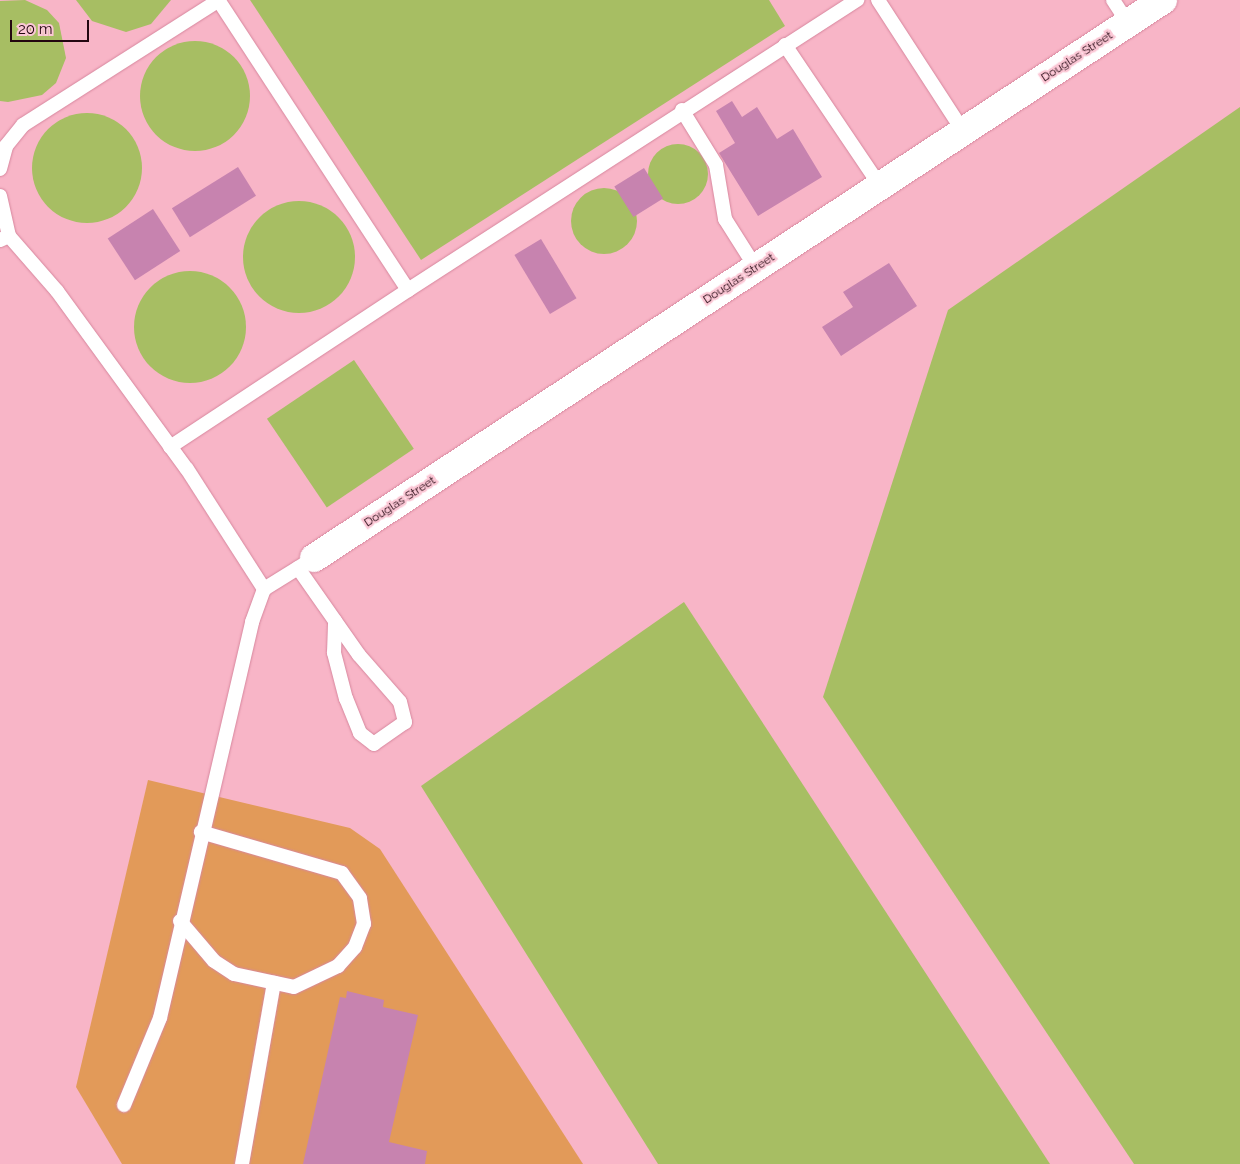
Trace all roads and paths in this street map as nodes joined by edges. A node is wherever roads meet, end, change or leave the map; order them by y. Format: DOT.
graph roads {
  1 [pos="218,0"];
  2 [pos="857,0"];
  3 [pos="878,0"];
  4 [pos="1113,0"];
  5 [pos="1163,0"];
  6 [pos="1128,24"];
  7 [pos="786,45"];
  8 [pos="682,110"];
  9 [pos="963,131"];
  10 [pos="0,169"];
  11 [pos="880,186"];
  12 [pos="0,196"];
  13 [pos="5,238"];
  14 [pos="756,268"];
  15 [pos="408,290"];
  16 [pos="170,447"];
  17 [pos="306,563"];
  18 [pos="264,589"];
  19 [pos="335,621"];
  20 [pos="201,832"];
  21 [pos="180,921"];
  22 [pos="274,983"];
  23 [pos="124,1105"];
  24 [pos="242,1164"];
  1 -- 10 [label="lane"];
  1 -- 15 [label="lane"];
  2 -- 7 [label="lane"];
  3 -- 9 [label="lane"];
  4 -- 6 [label="lane"];
  5 -- 6 [label="street, Douglas Street"];
  6 -- 9 [label="street, Douglas Street"];
  7 -- 8 [label="lane"];
  7 -- 11 [label="lane"];
  8 -- 14 [label="lane"];
  8 -- 15 [label="lane"];
  9 -- 11 [label="street, Douglas Street"];
  11 -- 14 [label="street, Douglas Street"];
  12 -- 13 [label="lane"];
  13 -- 16 [label="lane"];
  14 -- 17 [label="street, Douglas Street"];
  15 -- 16 [label="lane"];
  16 -- 18 [label="lane"];
  17 -- 18 [label="lane"];
  17 -- 19 [label="lane"];
  18 -- 20 [label="lane"];
  19 -- 19 [label="lane"];
  20 -- 21 [label="lane"];
  20 -- 22 [label="lane"];
  21 -- 22 [label="lane"];
  21 -- 23 [label="lane"];
  22 -- 24 [label="lane"];
}
